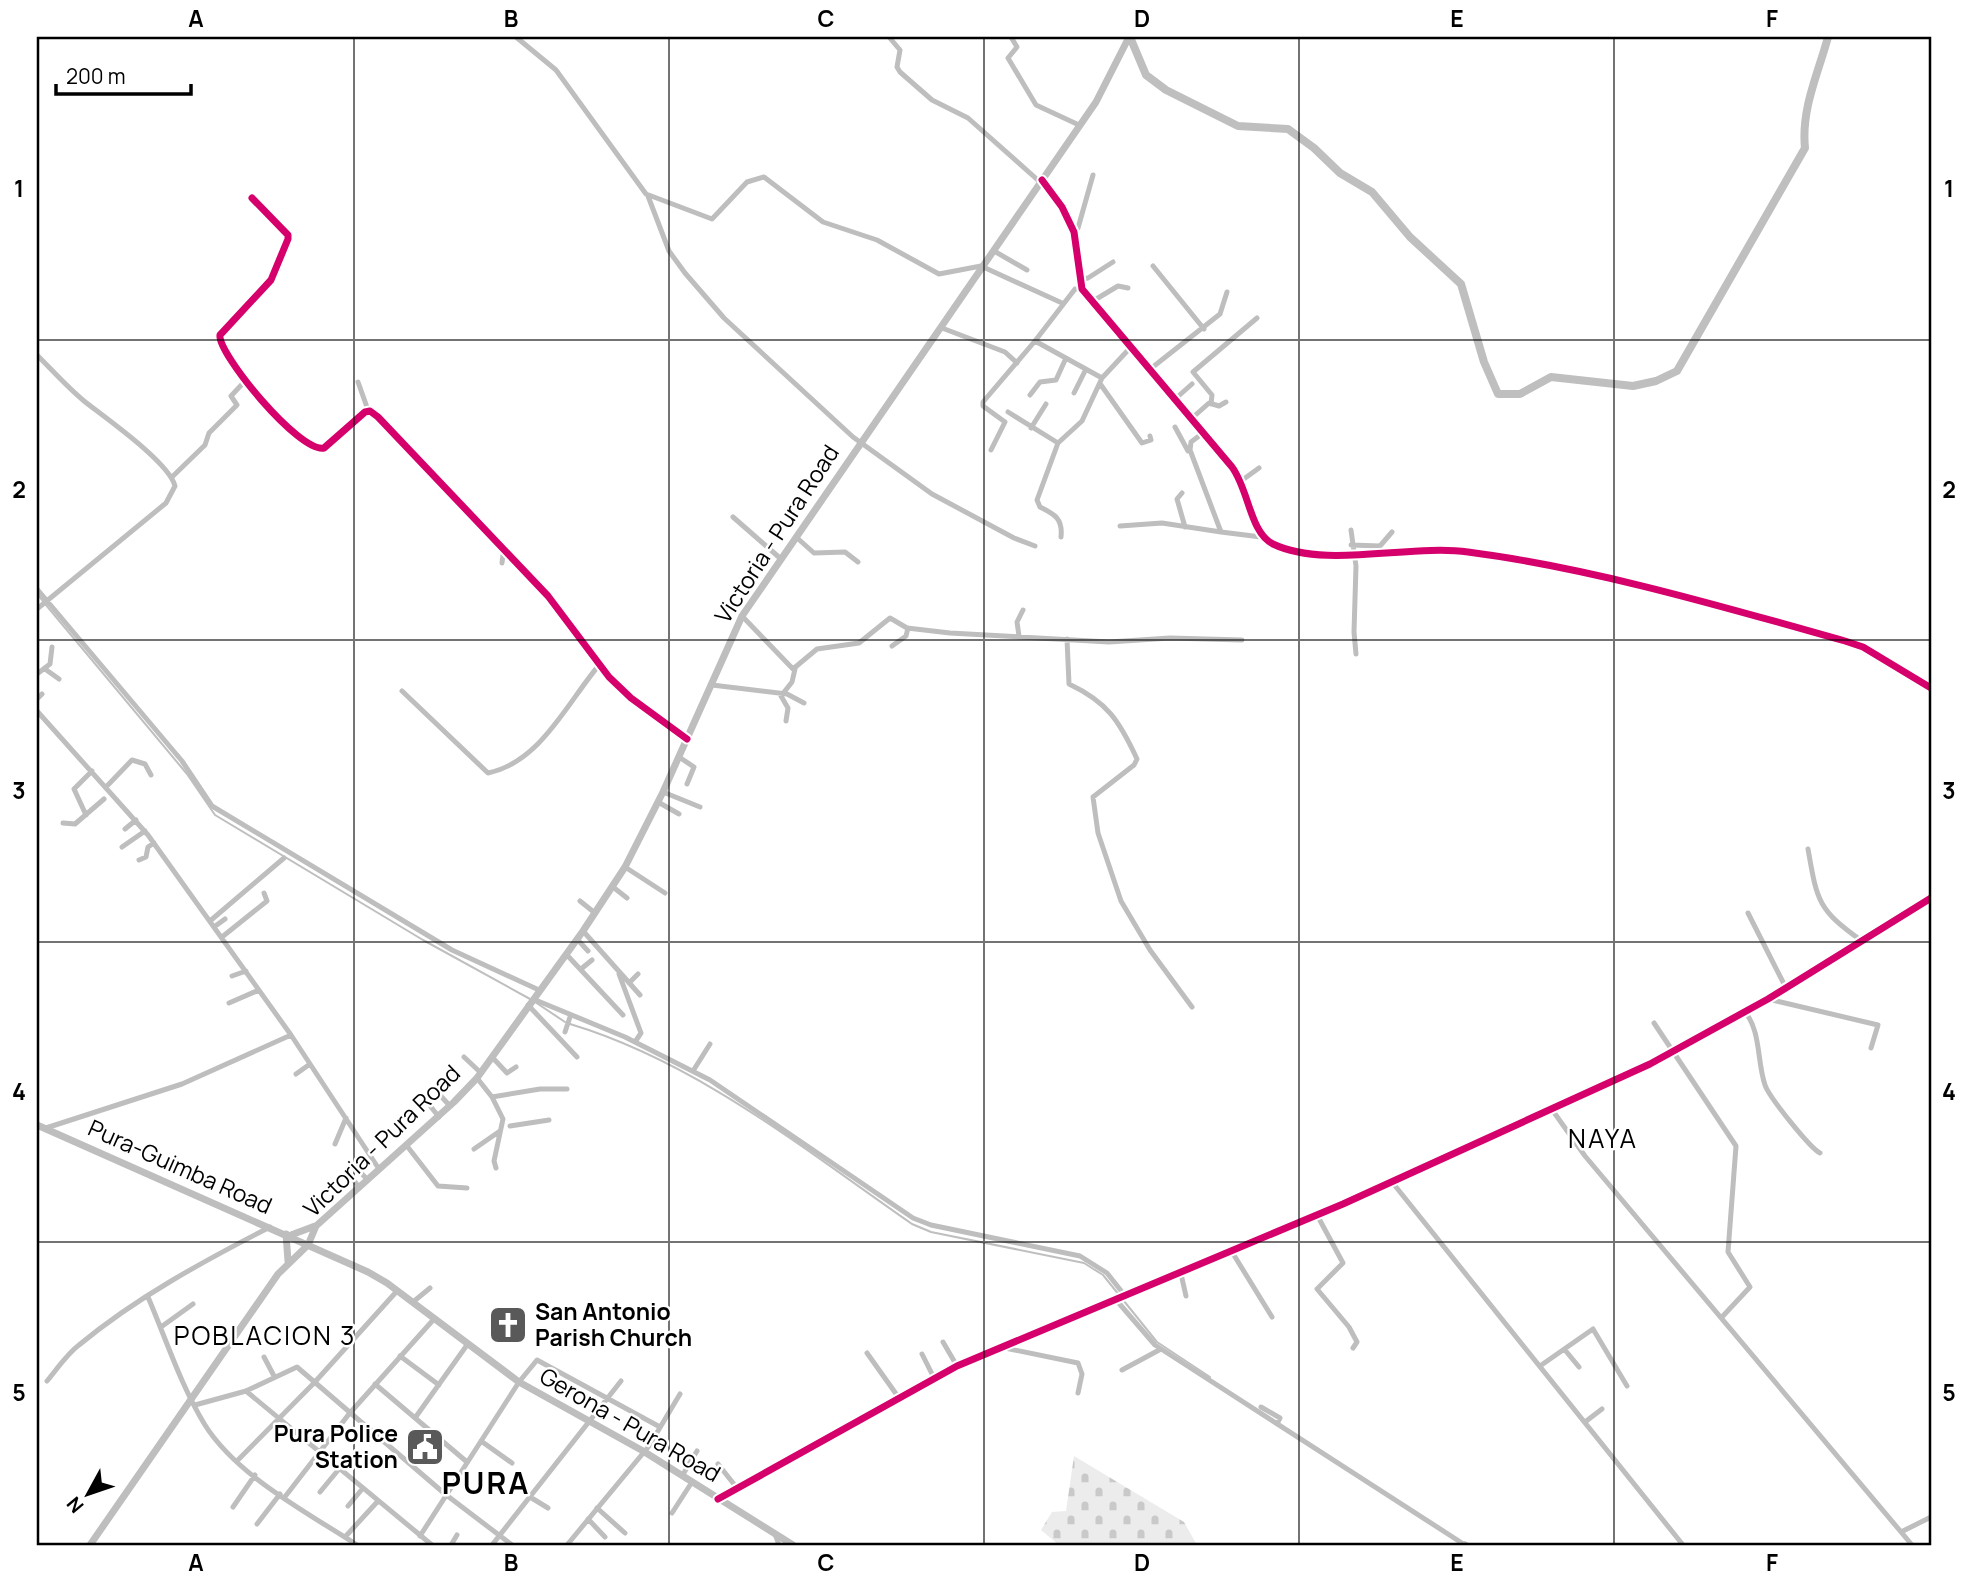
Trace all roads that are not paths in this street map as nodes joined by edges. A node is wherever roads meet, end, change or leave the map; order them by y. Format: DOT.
graph roads {
  1 [pos="516,37"];
  2 [pos="889,37"];
  3 [pos="1011,37"];
  4 [pos="1127,41"];
  5 [pos="1079,125"];
  6 [pos="1093,174"];
  7 [pos="1041,181"];
  8 [pos="648,196"];
  9 [pos="252,198"];
  10 [pos="1074,232"];
  11 [pos="994,251"];
  12 [pos="1113,262"];
  13 [pos="984,267"];
  14 [pos="1153,267"];
  15 [pos="1027,270"];
  16 [pos="1081,279"];
  17 [pos="1128,288"];
  18 [pos="1079,289"];
  19 [pos="1227,292"];
  20 [pos="1093,301"];
  21 [pos="1062,303"];
  22 [pos="1257,318"];
  23 [pos="942,328"];
  24 [pos="1204,329"];
  25 [pos="1035,341"];
  26 [pos="1130,348"];
  27 [pos="37,355"];
  28 [pos="1066,359"];
  29 [pos="1017,363"];
  30 [pos="1086,369"];
  31 [pos="1149,370"];
  32 [pos="246,380"];
  33 [pos="358,382"];
  34 [pos="1102,382"];
  35 [pos="1192,384"];
  36 [pos="1074,393"];
  37 [pos="1030,395"];
  38 [pos="1174,400"];
  39 [pos="1226,402"];
  40 [pos="1046,404"];
  41 [pos="1212,404"];
  42 [pos="368,410"];
  43 [pos="1008,412"];
  44 [pos="1191,419"];
  45 [pos="1175,427"];
  46 [pos="1031,428"];
  47 [pos="1203,433"];
  48 [pos="1150,436"];
  49 [pos="861,443"];
  50 [pos="1058,443"];
  51 [pos="990,450"];
  52 [pos="1195,463"];
  53 [pos="1259,468"];
  54 [pos="172,477"];
  55 [pos="1241,481"];
  56 [pos="1182,493"];
  57 [pos="733,517"];
  58 [pos="1120,526"];
  59 [pos="1185,527"];
  60 [pos="1351,530"];
  61 [pos="1221,532"];
  62 [pos="1392,532"];
  63 [pos="796,537"];
  64 [pos="1061,537"];
  65 [pos="1261,537"];
  66 [pos="1351,545"];
  67 [pos="1035,546"];
  68 [pos="507,553"];
  69 [pos="1353,554"];
  70 [pos="781,558"];
  71 [pos="858,562"];
  72 [pos="502,563"];
  73 [pos="37,589"];
  74 [pos="47,601"];
  75 [pos="37,609"];
  76 [pos="1023,610"];
  77 [pos="743,616"];
  78 [pos="908,628"];
  79 [pos="1019,636"];
  80 [pos="1068,639"];
  81 [pos="1242,640"];
  82 [pos="892,646"];
  83 [pos="52,647"];
  84 [pos="1356,654"];
  85 [pos="600,664"];
  86 [pos="45,669"];
  87 [pos="795,669"];
  88 [pos="37,674"];
  89 [pos="59,679"];
  90 [pos="712,685"];
  91 [pos="1931,688"];
  92 [pos="402,691"];
  93 [pos="782,694"];
  94 [pos="804,703"];
  95 [pos="37,711"];
  96 [pos="786,721"];
  97 [pos="687,739"];
  98 [pos="679,757"];
  99 [pos="92,771"];
  100 [pos="151,775"];
  101 [pos="687,783"];
  102 [pos="106,787"];
  103 [pos="663,792"];
  104 [pos="104,799"];
  105 [pos="658,802"];
  106 [pos="700,807"];
  107 [pos="86,814"];
  108 [pos="678,814"];
  109 [pos="136,820"];
  110 [pos="64,823"];
  111 [pos="125,829"];
  112 [pos="145,831"];
  113 [pos="154,843"];
  114 [pos="122,847"];
  115 [pos="1808,849"];
  116 [pos="284,858"];
  117 [pos="139,860"];
  118 [pos="625,867"];
  119 [pos="613,887"];
  120 [pos="264,892"];
  121 [pos="665,893"];
  122 [pos="626,898"];
  123 [pos="1931,898"];
  124 [pos="580,901"];
  125 [pos="595,913"];
  126 [pos="1748,913"];
  127 [pos="225,919"];
  128 [pos="210,921"];
  129 [pos="215,927"];
  130 [pos="583,931"];
  131 [pos="222,937"];
  132 [pos="578,939"];
  133 [pos="1862,941"];
  134 [pos="589,951"];
  135 [pos="566,954"];
  136 [pos="244,955"];
  137 [pos="592,960"];
  138 [pos="240,962"];
  139 [pos="581,969"];
  140 [pos="617,969"];
  141 [pos="246,971"];
  142 [pos="638,974"];
  143 [pos="232,976"];
  144 [pos="629,983"];
  145 [pos="1787,988"];
  146 [pos="259,990"];
  147 [pos="539,990"];
  148 [pos="640,995"];
  149 [pos="1768,999"];
  150 [pos="530,1002"];
  151 [pos="229,1003"];
  152 [pos="1192,1007"];
  153 [pos="1745,1012"];
  154 [pos="623,1015"];
  155 [pos="570,1017"];
  156 [pos="1654,1023"];
  157 [pos="565,1032"];
  158 [pos="291,1035"];
  159 [pos="635,1042"];
  160 [pos="710,1044"];
  161 [pos="1871,1048"];
  162 [pos="1673,1051"];
  163 [pos="464,1057"];
  164 [pos="492,1057"];
  165 [pos="577,1057"];
  166 [pos="310,1064"];
  167 [pos="516,1067"];
  168 [pos="693,1071"];
  169 [pos="296,1074"];
  170 [pos="479,1075"];
  171 [pos="566,1089"];
  172 [pos="439,1094"];
  173 [pos="492,1097"];
  174 [pos="450,1106"];
  175 [pos="431,1107"];
  176 [pos="1553,1111"];
  177 [pos="439,1117"];
  178 [pos="346,1118"];
  179 [pos="503,1119"];
  180 [pos="549,1120"];
  181 [pos="41,1126"];
  182 [pos="499,1131"];
  183 [pos="335,1144"];
  184 [pos="407,1146"];
  185 [pos="365,1148"];
  186 [pos="474,1149"];
  187 [pos="1820,1153"];
  188 [pos="358,1154"];
  189 [pos="496,1168"];
  190 [pos="379,1169"];
  191 [pos="358,1170"];
  192 [pos="348,1173"];
  193 [pos="368,1179"];
  194 [pos="1392,1182"];
  195 [pos="359,1187"];
  196 [pos="467,1188"];
  197 [pos="1317,1215"];
  198 [pos="316,1226"];
  199 [pos="270,1227"];
  200 [pos="286,1234"];
  201 [pos="308,1245"];
  202 [pos="1232,1252"];
  203 [pos="288,1261"];
  204 [pos="1181,1274"];
  205 [pos="430,1288"];
  206 [pos="397,1291"];
  207 [pos="1186,1296"];
  208 [pos="148,1297"];
  209 [pos="1126,1297"];
  210 [pos="1117,1301"];
  211 [pos="413,1302"];
  212 [pos="193,1304"];
  213 [pos="1272,1317"];
  214 [pos="1723,1317"];
  215 [pos="434,1319"];
  216 [pos="161,1327"];
  217 [pos="943,1342"];
  218 [pos="467,1345"];
  219 [pos="1000,1347"];
  220 [pos="1353,1348"];
  221 [pos="1161,1349"];
  222 [pos="1565,1350"];
  223 [pos="867,1353"];
  224 [pos="922,1354"];
  225 [pos="400,1356"];
  226 [pos="264,1357"];
  227 [pos="957,1366"];
  228 [pos="1540,1366"];
  229 [pos="1579,1367"];
  230 [pos="1122,1370"];
  231 [pos="274,1376"];
  232 [pos="934,1378"];
  233 [pos="47,1381"];
  234 [pos="621,1381"];
  235 [pos="519,1382"];
  236 [pos="314,1383"];
  237 [pos="375,1384"];
  238 [pos="439,1385"];
  239 [pos="1627,1386"];
  240 [pos="246,1391"];
  241 [pos="1078,1393"];
  242 [pos="680,1394"];
  243 [pos="609,1398"];
  244 [pos="899,1398"];
  245 [pos="194,1402"];
  246 [pos="1261,1407"];
  247 [pos="1602,1409"];
  248 [pos="349,1414"];
  249 [pos="278,1418"];
  250 [pos="415,1418"];
  251 [pos="591,1422"];
  252 [pos="1585,1422"];
  253 [pos="1278,1423"];
  254 [pos="660,1427"];
  255 [pos="481,1441"];
  256 [pos="643,1451"];
  257 [pos="697,1451"];
  258 [pos="318,1452"];
  259 [pos="237,1461"];
  260 [pos="467,1462"];
  261 [pos="512,1463"];
  262 [pos="718,1464"];
  263 [pos="339,1469"];
  264 [pos="255,1475"];
  265 [pos="682,1476"];
  266 [pos="692,1482"];
  267 [pos="363,1488"];
  268 [pos="737,1488"];
  269 [pos="320,1492"];
  270 [pos="445,1494"];
  271 [pos="282,1496"];
  272 [pos="530,1497"];
  273 [pos="718,1499"];
  274 [pos="378,1501"];
  275 [pos="348,1506"];
  276 [pos="233,1507"];
  277 [pos="548,1508"];
  278 [pos="597,1508"];
  279 [pos="672,1513"];
  280 [pos="1931,1517"];
  281 [pos="588,1519"];
  282 [pos="257,1524"];
  283 [pos="1901,1532"];
  284 [pos="625,1533"];
  285 [pos="775,1534"];
  286 [pos="457,1535"];
  287 [pos="420,1536"];
  288 [pos="500,1536"];
  289 [pos="345,1537"];
  290 [pos="605,1537"];
  291 [pos="90,1545"];
  292 [pos="357,1545"];
  293 [pos="432,1545"];
  294 [pos="451,1545"];
  295 [pos="492,1545"];
  296 [pos="512,1545"];
  297 [pos="567,1545"];
  298 [pos="779,1545"];
  299 [pos="793,1545"];
  300 [pos="1465,1545"];
  301 [pos="1683,1545"];
  302 [pos="1912,1545"];
  1 -- 8 [label="street"];
  2 -- 7 [label="street"];
  3 -- 5 [label="street"];
  4 -- 5 [label="main road, Victoria - Pura Road"];
  5 -- 7 [label="main road, Victoria - Pura Road"];
  6 -- 10 [label="street"];
  7 -- 10 [label="street"];
  7 -- 11 [label="main road, Victoria - Pura Road"];
  8 -- 13 [label="street"];
  8 -- 49 [label="street"];
  9 -- 32 [label="street"];
  10 -- 16 [label="street"];
  11 -- 13 [label="main road, Victoria - Pura Road"];
  11 -- 15 [label="street"];
  12 -- 16 [label="street"];
  13 -- 21 [label="street"];
  13 -- 23 [label="main road, Victoria - Pura Road"];
  14 -- 24 [label="street"];
  16 -- 18 [label="street"];
  17 -- 20 [label="street"];
  18 -- 20 [label="street"];
  18 -- 21 [label="street"];
  19 -- 24 [label="street"];
  20 -- 26 [label="street"];
  21 -- 25 [label="street"];
  22 -- 41 [label="street"];
  23 -- 29 [label="street"];
  23 -- 49 [label="main road, Victoria - Pura Road"];
  24 -- 31 [label="street"];
  25 -- 28 [label="street"];
  25 -- 29 [label="street"];
  26 -- 31 [label="street"];
  26 -- 34 [label="street"];
  27 -- 54 [label="street"];
  28 -- 30 [label="street"];
  28 -- 37 [label="street"];
  29 -- 51 [label="street"];
  30 -- 34 [label="street"];
  30 -- 36 [label="street"];
  31 -- 38 [label="street"];
  32 -- 42 [label="street"];
  32 -- 54 [label="street"];
  33 -- 42 [label="street"];
  34 -- 48 [label="street"];
  34 -- 50 [label="street"];
  35 -- 38 [label="street"];
  38 -- 44 [label="street"];
  39 -- 41 [label="street"];
  40 -- 46 [label="street"];
  41 -- 44 [label="street"];
  42 -- 68 [label="street"];
  43 -- 46 [label="street"];
  44 -- 47 [label="street"];
  45 -- 52 [label="street"];
  46 -- 50 [label="street"];
  47 -- 52 [label="street"];
  47 -- 55 [label="street"];
  49 -- 63 [label="main road, Victoria - Pura Road"];
  49 -- 67 [label="street"];
  50 -- 64 [label="street"];
  52 -- 61 [label="street"];
  53 -- 55 [label="street"];
  54 -- 74 [label="street"];
  55 -- 65 [label="street"];
  56 -- 59 [label="street"];
  57 -- 70 [label="street"];
  58 -- 59 [label="street"];
  59 -- 61 [label="street"];
  60 -- 66 [label="street"];
  61 -- 65 [label="street"];
  62 -- 66 [label="street"];
  63 -- 70 [label="main road, Victoria - Pura Road"];
  63 -- 71 [label="street"];
  65 -- 69 [label="street"];
  66 -- 69 [label="street"];
  68 -- 72 [label="street"];
  68 -- 85 [label="street"];
  69 -- 84 [label="street"];
  69 -- 91 [label="street"];
  70 -- 77 [label="main road, Victoria - Pura Road"];
  73 -- 74 [label="street"];
  74 -- 75 [label="street"];
  74 -- 147 [label="street"];
  76 -- 79 [label="street"];
  77 -- 87 [label="street"];
  77 -- 90 [label="main road, Victoria - Pura Road"];
  78 -- 79 [label="street"];
  78 -- 82 [label="street"];
  78 -- 87 [label="street"];
  79 -- 80 [label="street"];
  80 -- 81 [label="street"];
  80 -- 152 [label="street"];
  83 -- 86 [label="street"];
  85 -- 92 [label="street"];
  85 -- 97 [label="street"];
  86 -- 88 [label="street"];
  86 -- 89 [label="street"];
  87 -- 93 [label="street"];
  90 -- 93 [label="street"];
  90 -- 97 [label="main road, Victoria - Pura Road"];
  93 -- 94 [label="street"];
  93 -- 96 [label="street"];
  95 -- 99 [label="street"];
  97 -- 98 [label="main road, Victoria - Pura Road"];
  98 -- 101 [label="street"];
  98 -- 103 [label="main road, Victoria - Pura Road"];
  99 -- 102 [label="street"];
  99 -- 107 [label="street"];
  100 -- 102 [label="street"];
  102 -- 109 [label="street"];
  103 -- 105 [label="main road, Victoria - Pura Road"];
  103 -- 106 [label="street"];
  104 -- 107 [label="street"];
  105 -- 108 [label="street"];
  105 -- 118 [label="main road, Victoria - Pura Road"];
  107 -- 110 [label="street"];
  109 -- 111 [label="street"];
  109 -- 112 [label="street"];
  112 -- 113 [label="street"];
  112 -- 114 [label="street"];
  113 -- 117 [label="street"];
  113 -- 128 [label="street"];
  115 -- 133 [label="street"];
  116 -- 128 [label="street"];
  118 -- 119 [label="main road, Victoria - Pura Road"];
  118 -- 121 [label="street"];
  119 -- 122 [label="street"];
  119 -- 125 [label="main road, Victoria - Pura Road"];
  120 -- 131 [label="street"];
  123 -- 133 [label="street"];
  124 -- 125 [label="street"];
  125 -- 130 [label="main road, Victoria - Pura Road"];
  126 -- 145 [label="street"];
  127 -- 129 [label="street"];
  128 -- 129 [label="street"];
  129 -- 131 [label="street"];
  130 -- 132 [label="main road, Victoria - Pura Road"];
  130 -- 140 [label="street"];
  131 -- 138 [label="street"];
  132 -- 134 [label="street"];
  132 -- 135 [label="main road, Victoria - Pura Road"];
  133 -- 145 [label="street"];
  135 -- 139 [label="street"];
  135 -- 147 [label="main road, Victoria - Pura Road"];
  136 -- 138 [label="street"];
  137 -- 139 [label="street"];
  138 -- 141 [label="street"];
  139 -- 154 [label="street"];
  140 -- 144 [label="street"];
  140 -- 159 [label="street"];
  141 -- 143 [label="street"];
  141 -- 146 [label="street"];
  142 -- 144 [label="street"];
  144 -- 148 [label="street"];
  145 -- 149 [label="street"];
  146 -- 151 [label="street"];
  146 -- 158 [label="street"];
  147 -- 150 [label="main road, Victoria - Pura Road"];
  149 -- 153 [label="street"];
  149 -- 161 [label="street"];
  150 -- 155 [label="street"];
  150 -- 164 [label="main road, Victoria - Pura Road"];
  150 -- 165 [label="street"];
  153 -- 162 [label="street"];
  153 -- 187 [label="street"];
  155 -- 157 [label="street"];
  155 -- 159 [label="street"];
  156 -- 162 [label="street"];
  158 -- 166 [label="street"];
  158 -- 181 [label="street"];
  159 -- 168 [label="street"];
  160 -- 168 [label="street"];
  162 -- 176 [label="street"];
  162 -- 214 [label="street"];
  163 -- 170 [label="street"];
  164 -- 167 [label="street"];
  164 -- 170 [label="main road, Victoria - Pura Road"];
  166 -- 169 [label="street"];
  166 -- 178 [label="street"];
  168 -- 209 [label="street"];
  170 -- 173 [label="street"];
  170 -- 174 [label="main road, Victoria - Pura Road"];
  171 -- 173 [label="street"];
  172 -- 174 [label="street"];
  173 -- 179 [label="street"];
  174 -- 177 [label="main road, Victoria - Pura Road"];
  175 -- 177 [label="street"];
  176 -- 194 [label="street"];
  176 -- 214 [label="street"];
  177 -- 184 [label="main road, Victoria - Pura Road"];
  178 -- 183 [label="street"];
  178 -- 185 [label="street"];
  179 -- 180 [label="street"];
  179 -- 182 [label="street"];
  181 -- 199 [label="main road, Pura-Guimba Road"];
  182 -- 186 [label="street"];
  182 -- 189 [label="street"];
  184 -- 190 [label="main road, Victoria - Pura Road"];
  184 -- 196 [label="street"];
  185 -- 188 [label="street"];
  185 -- 190 [label="street"];
  190 -- 193 [label="main road, Victoria - Pura Road"];
  191 -- 193 [label="street"];
  192 -- 195 [label="street"];
  193 -- 195 [label="main road, Victoria - Pura Road"];
  194 -- 197 [label="street"];
  194 -- 228 [label="street"];
  195 -- 198 [label="main road, Victoria - Pura Road"];
  197 -- 202 [label="street"];
  197 -- 220 [label="street"];
  198 -- 200 [label="main road"];
  198 -- 201 [label="main road, Victoria - Pura Road"];
  199 -- 200 [label="main road, Pura-Guimba Road"];
  199 -- 208 [label="street"];
  200 -- 201 [label="main road, Pura-Guimba Road"];
  200 -- 203 [label="main road"];
  201 -- 203 [label="main road"];
  201 -- 206 [label="main road, Gerona - Pura Road"];
  202 -- 204 [label="street"];
  202 -- 213 [label="street"];
  203 -- 245 [label="main road"];
  204 -- 207 [label="street"];
  204 -- 209 [label="street"];
  205 -- 211 [label="street"];
  206 -- 211 [label="main road, Gerona - Pura Road"];
  206 -- 236 [label="street"];
  208 -- 216 [label="street"];
  208 -- 233 [label="street"];
  209 -- 210 [label="street"];
  210 -- 219 [label="street"];
  210 -- 221 [label="street"];
  211 -- 215 [label="main road, Gerona - Pura Road"];
  212 -- 216 [label="street"];
  214 -- 283 [label="street"];
  215 -- 218 [label="main road, Gerona - Pura Road"];
  215 -- 225 [label="street"];
  216 -- 245 [label="street"];
  217 -- 227 [label="street"];
  218 -- 235 [label="main road, Gerona - Pura Road"];
  218 -- 238 [label="street"];
  219 -- 227 [label="street"];
  219 -- 241 [label="street"];
  221 -- 230 [label="street"];
  221 -- 253 [label="street"];
  222 -- 228 [label="street"];
  222 -- 229 [label="street"];
  222 -- 239 [label="street"];
  223 -- 244 [label="street"];
  224 -- 232 [label="street"];
  225 -- 237 [label="street"];
  225 -- 238 [label="street"];
  226 -- 231 [label="street"];
  227 -- 232 [label="street"];
  228 -- 252 [label="street"];
  231 -- 236 [label="street"];
  231 -- 240 [label="street"];
  232 -- 244 [label="street"];
  234 -- 243 [label="street"];
  235 -- 243 [label="street"];
  235 -- 251 [label="main road, Gerona - Pura Road"];
  235 -- 255 [label="street"];
  236 -- 248 [label="street"];
  236 -- 249 [label="street"];
  237 -- 248 [label="street"];
  237 -- 250 [label="street"];
  238 -- 250 [label="street"];
  240 -- 245 [label="street"];
  240 -- 249 [label="street"];
  242 -- 254 [label="street"];
  243 -- 251 [label="street"];
  243 -- 254 [label="street"];
  244 -- 268 [label="street"];
  245 -- 259 [label="street"];
  245 -- 291 [label="main road"];
  246 -- 253 [label="street"];
  247 -- 252 [label="street"];
  248 -- 258 [label="street"];
  248 -- 270 [label="street"];
  249 -- 258 [label="street"];
  249 -- 259 [label="street"];
  250 -- 260 [label="street"];
  251 -- 256 [label="main road, Gerona - Pura Road"];
  251 -- 272 [label="street"];
  252 -- 301 [label="street"];
  253 -- 300 [label="street"];
  254 -- 256 [label="street"];
  255 -- 260 [label="street"];
  255 -- 261 [label="street"];
  256 -- 265 [label="main road, Gerona - Pura Road"];
  256 -- 278 [label="street"];
  257 -- 265 [label="street"];
  258 -- 263 [label="street"];
  258 -- 271 [label="street"];
  259 -- 264 [label="street"];
  260 -- 270 [label="street"];
  262 -- 268 [label="street"];
  263 -- 267 [label="street"];
  263 -- 269 [label="street"];
  264 -- 271 [label="street"];
  264 -- 276 [label="street"];
  265 -- 266 [label="main road, Gerona - Pura Road"];
  266 -- 273 [label="main road, Gerona - Pura Road"];
  266 -- 279 [label="street"];
  267 -- 274 [label="street"];
  267 -- 275 [label="street"];
  268 -- 273 [label="street"];
  270 -- 287 [label="street"];
  270 -- 288 [label="street"];
  271 -- 282 [label="street"];
  271 -- 289 [label="street"];
  272 -- 277 [label="street"];
  272 -- 288 [label="street"];
  273 -- 285 [label="main road, Gerona - Pura Road"];
  274 -- 287 [label="street"];
  274 -- 289 [label="street"];
  278 -- 281 [label="street"];
  278 -- 284 [label="street"];
  280 -- 283 [label="street"];
  281 -- 290 [label="street"];
  281 -- 297 [label="street"];
  283 -- 302 [label="street"];
  285 -- 298 [label="street"];
  285 -- 299 [label="main road, Gerona - Pura Road"];
  286 -- 294 [label="street"];
  287 -- 293 [label="street"];
  288 -- 295 [label="street"];
  288 -- 296 [label="street"];
  289 -- 292 [label="street"];
}
